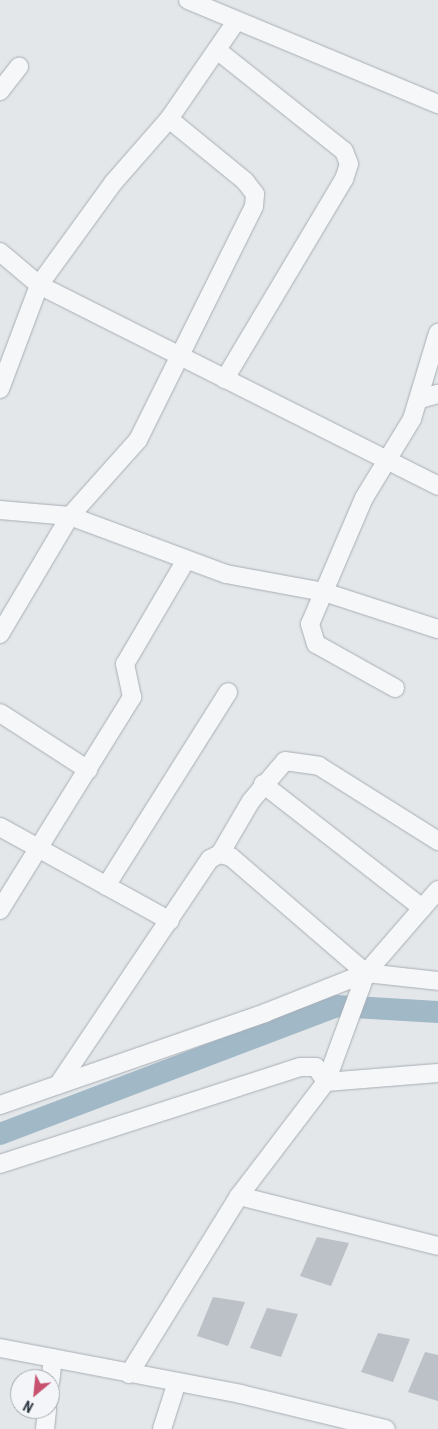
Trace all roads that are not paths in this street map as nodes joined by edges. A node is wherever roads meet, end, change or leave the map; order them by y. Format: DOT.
graph roads {
  1 [pos="188,0"];
  2 [pos="235,23"];
  3 [pos="217,50"];
  4 [pos="19,67"];
  5 [pos="0,91"];
  6 [pos="438,104"];
  7 [pos="169,119"];
  8 [pos="0,252"];
  9 [pos="39,286"];
  10 [pos="438,333"];
  11 [pos="177,355"];
  12 [pos="225,379"];
  13 [pos="0,389"];
  14 [pos="438,394"];
  15 [pos="420,399"];
  16 [pos="388,461"];
  17 [pos="438,486"];
  18 [pos="0,510"];
  19 [pos="70,516"];
  20 [pos="186,560"];
  21 [pos="324,592"];
  22 [pos="5,614"];
  23 [pos="438,630"];
  24 [pos="0,634"];
  25 [pos="395,688"];
  26 [pos="228,692"];
  27 [pos="0,714"];
  28 [pos="88,770"];
  29 [pos="263,784"];
  30 [pos="0,827"];
  31 [pos="438,840"];
  32 [pos="38,848"];
  33 [pos="220,854"];
  34 [pos="106,886"];
  35 [pos="438,890"];
  36 [pos="422,908"];
  37 [pos="0,910"];
  38 [pos="170,921"];
  39 [pos="366,973"];
  40 [pos="438,981"];
  41 [pos="438,1073"];
  42 [pos="326,1082"];
  43 [pos="58,1085"];
  44 [pos="0,1105"];
  45 [pos="0,1164"];
  46 [pos="239,1196"];
  47 [pos="438,1246"];
  48 [pos="0,1348"];
  49 [pos="53,1358"];
  50 [pos="52,1369"];
  51 [pos="129,1374"];
  52 [pos="177,1382"];
  53 [pos="162,1429"];
  54 [pos="386,1429"];
  1 -- 2 [label="street"];
  2 -- 3 [label="street"];
  2 -- 6 [label="street"];
  3 -- 7 [label="street"];
  3 -- 12 [label="street"];
  4 -- 5 [label="street"];
  7 -- 9 [label="street"];
  7 -- 11 [label="street"];
  8 -- 9 [label="street"];
  9 -- 11 [label="street"];
  9 -- 13 [label="street"];
  10 -- 15 [label="street"];
  11 -- 12 [label="street"];
  11 -- 19 [label="street"];
  12 -- 16 [label="street"];
  14 -- 15 [label="street"];
  15 -- 16 [label="street"];
  16 -- 17 [label="street"];
  16 -- 21 [label="street"];
  18 -- 19 [label="street"];
  19 -- 20 [label="street"];
  19 -- 22 [label="street"];
  20 -- 21 [label="street"];
  20 -- 28 [label="street"];
  21 -- 23 [label="street"];
  21 -- 25 [label="street"];
  22 -- 24 [label="street"];
  26 -- 34 [label="street"];
  27 -- 28 [label="street"];
  28 -- 32 [label="street"];
  29 -- 31 [label="street"];
  29 -- 33 [label="street"];
  29 -- 36 [label="street"];
  30 -- 32 [label="street"];
  32 -- 34 [label="street"];
  32 -- 37 [label="street"];
  33 -- 38 [label="street"];
  33 -- 39 [label="street"];
  34 -- 38 [label="street"];
  35 -- 36 [label="street"];
  36 -- 39 [label="street"];
  38 -- 43 [label="street"];
  39 -- 40 [label="street"];
  39 -- 42 [label="street"];
  39 -- 43 [label="street"];
  41 -- 42 [label="street"];
  42 -- 45 [label="street"];
  42 -- 46 [label="street"];
  43 -- 44 [label="street"];
  46 -- 47 [label="street"];
  46 -- 51 [label="street"];
  48 -- 49 [label="street"];
  49 -- 50 [label="street"];
  49 -- 51 [label="street"];
  51 -- 52 [label="street"];
  52 -- 53 [label="street"];
  52 -- 54 [label="street"];
}
